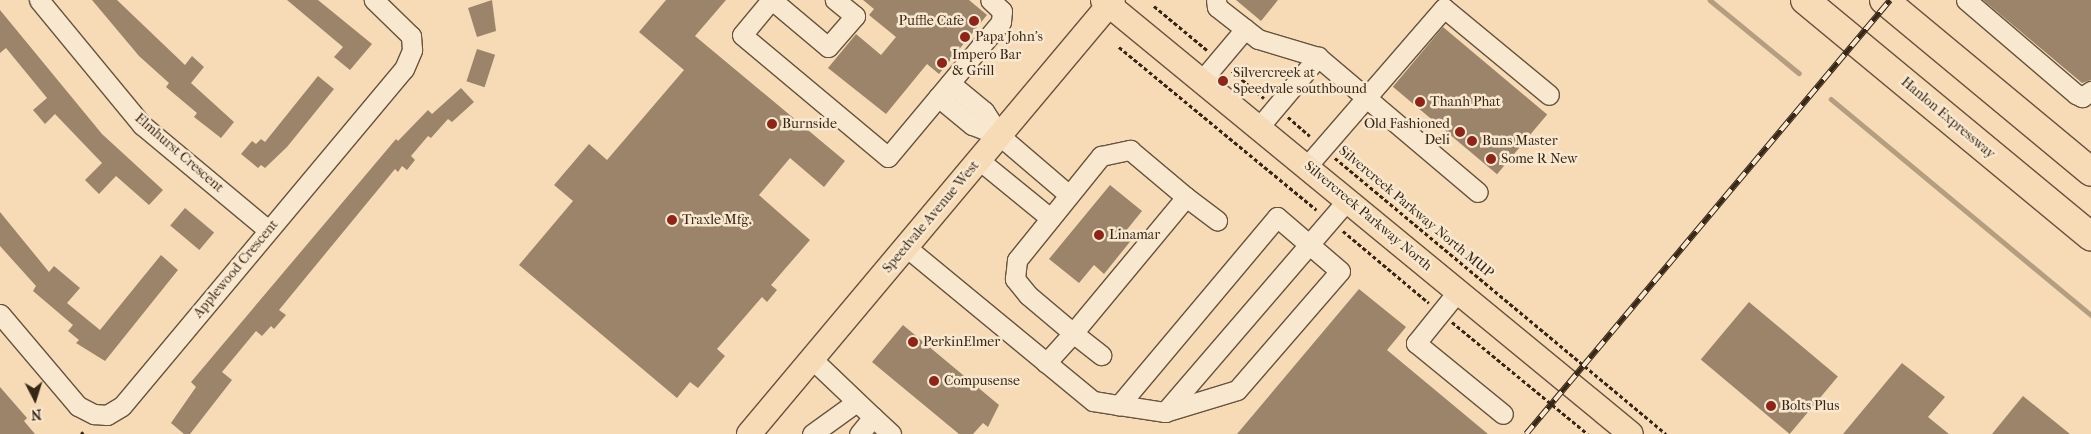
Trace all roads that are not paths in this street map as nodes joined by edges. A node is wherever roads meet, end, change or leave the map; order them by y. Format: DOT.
graph roads {
  1 [pos="39,0"];
  2 [pos="374,0"];
  3 [pos="772,0"];
  4 [pos="835,0"];
  5 [pos="990,0"];
  6 [pos="1216,0"];
  7 [pos="1805,0"];
  8 [pos="1884,0"];
  9 [pos="1966,0"];
  10 [pos="1109,2"];
  11 [pos="1245,29"];
  12 [pos="1318,57"];
  13 [pos="1202,80"];
  14 [pos="950,82"];
  15 [pos="2091,92"];
  16 [pos="1549,95"];
  17 [pos="938,97"];
  18 [pos="1365,98"];
  19 [pos="1259,127"];
  20 [pos="1000,136"];
  21 [pos="979,160"];
  22 [pos="1307,166"];
  23 [pos="2091,172"];
  24 [pos="1478,192"];
  25 [pos="1069,195"];
  26 [pos="1186,197"];
  27 [pos="1348,199"];
  28 [pos="1050,218"];
  29 [pos="1217,220"];
  30 [pos="268,230"];
  31 [pos="2091,237"];
  32 [pos="1310,244"];
  33 [pos="906,247"];
  34 [pos="1458,292"];
  35 [pos="0,314"];
  36 [pos="1073,333"];
  37 [pos="1101,355"];
  38 [pos="812,358"];
  39 [pos="1046,363"];
  40 [pos="856,403"];
  41 [pos="1119,405"];
  42 [pos="1165,412"];
  43 [pos="1503,414"];
  44 [pos="873,417"];
  45 [pos="749,434"];
  46 [pos="812,434"];
  47 [pos="859,434"];
  48 [pos="891,434"];
  49 [pos="1631,434"];
  1 -- 30 [label="street, Elmhurst Crescent"];
  2 -- 30 [label="street, Applewood Crescent"];
  3 -- 4 [label="street"];
  3 -- 17 [label="street"];
  5 -- 14 [label="street"];
  6 -- 11 [label="street"];
  7 -- 31 [label="highway, Hanlon Expressway"];
  8 -- 23 [label="highway"];
  9 -- 15 [label="street"];
  10 -- 13 [label="main road, Silvercreek Parkway North"];
  10 -- 20 [label="main road, Speedvale Avenue West"];
  11 -- 12 [label="street"];
  11 -- 13 [label="street"];
  12 -- 18 [label="street"];
  12 -- 19 [label="street"];
  13 -- 19 [label="main road, Silvercreek Parkway North"];
  14 -- 17 [label="street"];
  14 -- 20 [label="street"];
  16 -- 18 [label="street"];
  17 -- 20 [label="street"];
  18 -- 22 [label="street"];
  18 -- 24 [label="street"];
  19 -- 22 [label="main road, Silvercreek Parkway North"];
  20 -- 21 [label="main road, Speedvale Avenue West"];
  20 -- 25 [label="street"];
  21 -- 28 [label="street"];
  21 -- 33 [label="main road, Speedvale Avenue West"];
  22 -- 27 [label="main road, Silvercreek Parkway North"];
  25 -- 26 [label="street"];
  25 -- 28 [label="street"];
  26 -- 29 [label="street"];
  26 -- 36 [label="street"];
  27 -- 32 [label="street"];
  27 -- 34 [label="main road, Silvercreek Parkway North"];
  28 -- 36 [label="street"];
  30 -- 35 [label="street, Applewood Crescent"];
  32 -- 41 [label="street"];
  32 -- 42 [label="street"];
  32 -- 42 [label="street"];
  33 -- 38 [label="main road, Speedvale Avenue West"];
  33 -- 39 [label="street"];
  34 -- 43 [label="street"];
  34 -- 49 [label="main road, Silvercreek Parkway North"];
  36 -- 37 [label="street"];
  36 -- 39 [label="street"];
  38 -- 40 [label="street"];
  38 -- 45 [label="main road, Speedvale Avenue West"];
  39 -- 41 [label="street"];
  40 -- 44 [label="street"];
  40 -- 46 [label="street"];
  41 -- 42 [label="street"];
  44 -- 47 [label="street"];
  44 -- 48 [label="street"];
}
